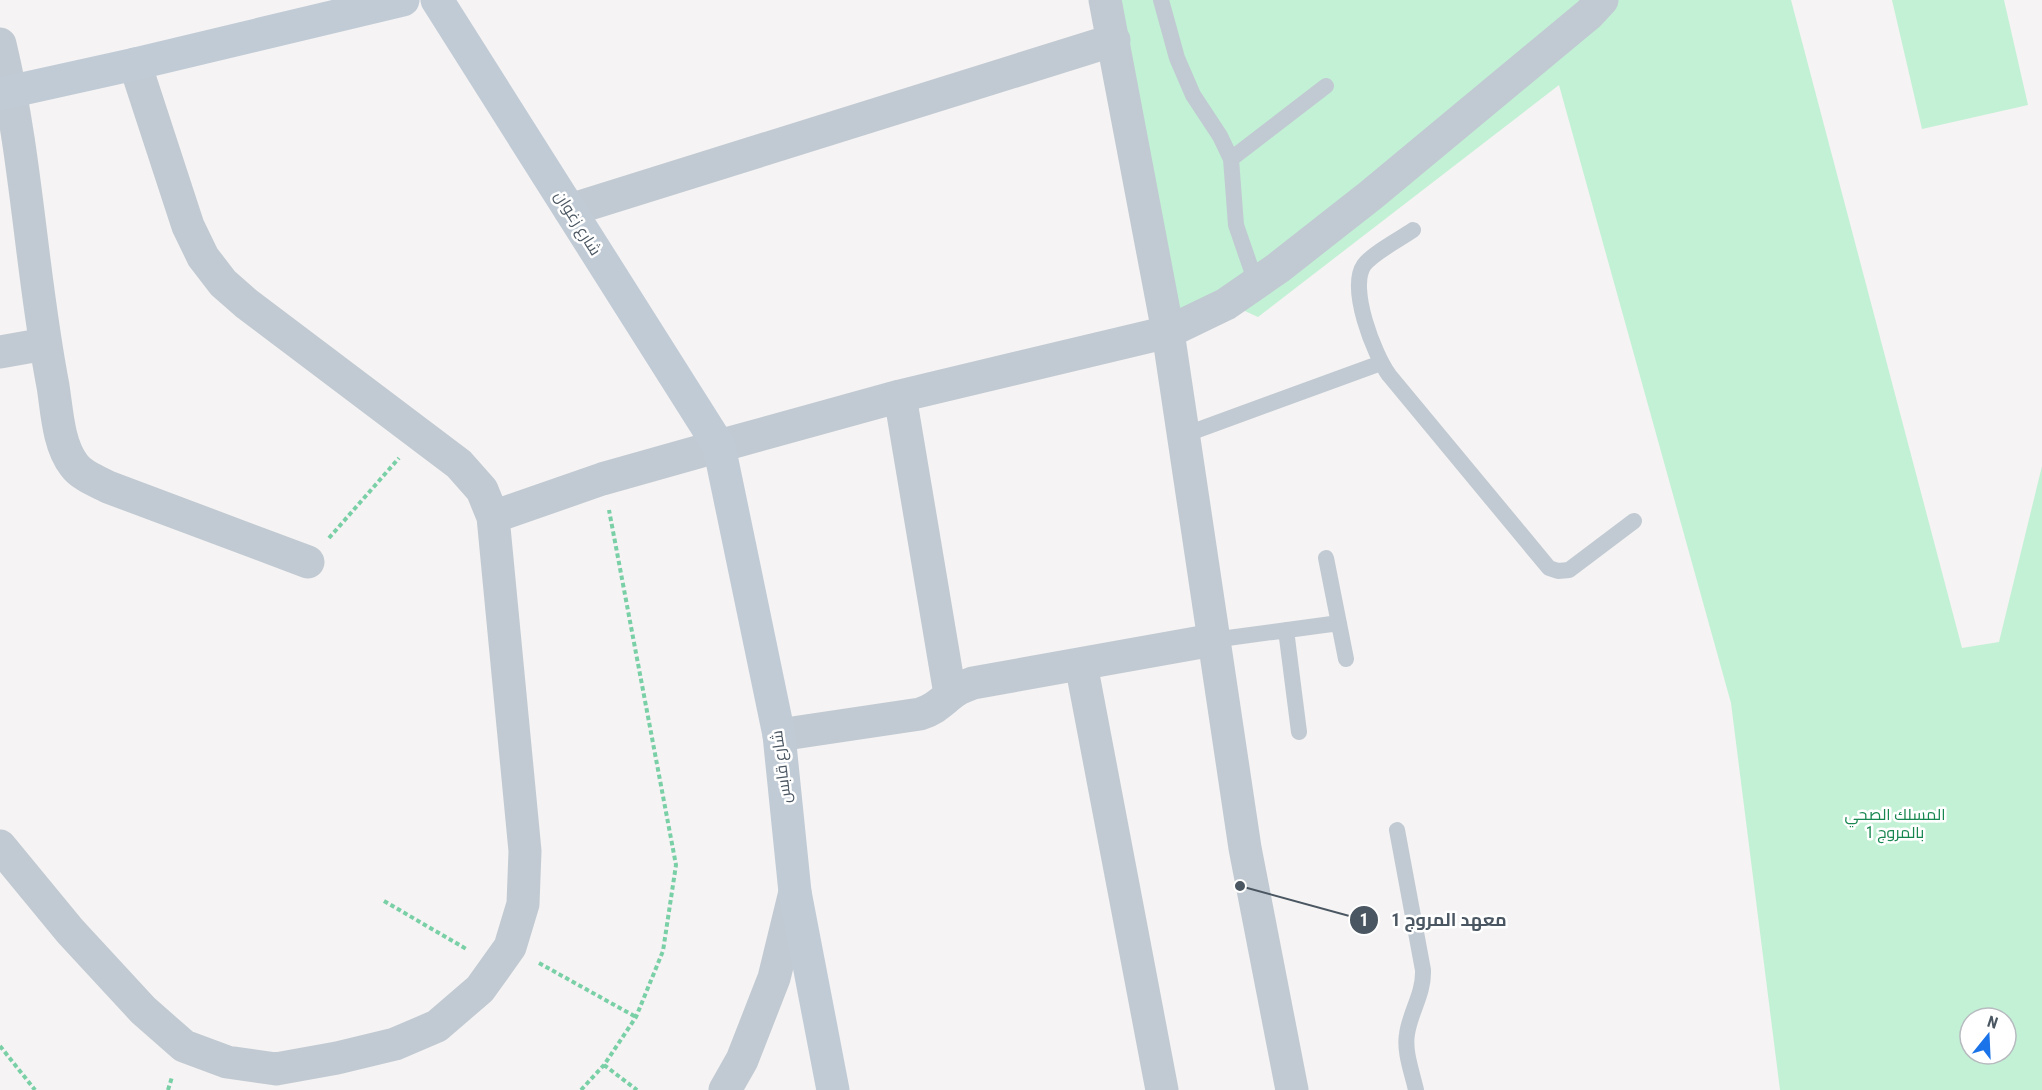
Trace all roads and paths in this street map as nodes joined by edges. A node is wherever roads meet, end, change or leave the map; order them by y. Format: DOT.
graph roads {
  1 [pos="403,0"];
  2 [pos="437,0"];
  3 [pos="1105,0"];
  4 [pos="1161,0"];
  5 [pos="1602,0"];
  6 [pos="1114,40"];
  7 [pos="0,44"];
  8 [pos="135,64"];
  9 [pos="1326,86"];
  10 [pos="6,93"];
  11 [pos="1231,159"];
  12 [pos="570,210"];
  13 [pos="1413,230"];
  14 [pos="1256,283"];
  15 [pos="1168,332"];
  16 [pos="45,344"];
  17 [pos="0,352"];
  18 [pos="1381,363"];
  19 [pos="900,396"];
  20 [pos="420,435"];
  21 [pos="1184,435"];
  22 [pos="718,446"];
  23 [pos="602,479"];
  24 [pos="493,517"];
  25 [pos="1634,521"];
  26 [pos="1326,558"];
  27 [pos="308,562"];
  28 [pos="1339,623"];
  29 [pos="1286,630"];
  30 [pos="1213,640"];
  31 [pos="1346,659"];
  32 [pos="1082,664"];
  33 [pos="950,694"];
  34 [pos="1299,732"];
  35 [pos="779,735"];
  36 [pos="1397,830"];
  37 [pos="0,846"];
  38 [pos="795,892"];
  39 [pos="384,901"];
  40 [pos="503,957"];
  41 [pos="636,1017"];
  42 [pos="0,1046"];
  43 [pos="604,1065"];
  44 [pos="34,1090"];
  45 [pos="581,1090"];
  46 [pos="637,1090"];
  47 [pos="725,1090"];
  48 [pos="833,1090"];
  49 [pos="1162,1090"];
  50 [pos="1291,1090"];
  51 [pos="1416,1090"];
  1 -- 8 [label="street"];
  2 -- 12 [label="street, شارع زغوان"];
  3 -- 6 [label="street"];
  4 -- 11 [label="lane"];
  5 -- 14 [label="street"];
  6 -- 12 [label="street"];
  6 -- 15 [label="street"];
  7 -- 10 [label="street"];
  8 -- 10 [label="street"];
  8 -- 20 [label="street"];
  9 -- 11 [label="lane"];
  10 -- 16 [label="street"];
  11 -- 14 [label="lane"];
  12 -- 22 [label="street, شارع زغوان"];
  13 -- 18 [label="lane"];
  14 -- 15 [label="street"];
  15 -- 19 [label="street"];
  15 -- 21 [label="street"];
  16 -- 17 [label="street"];
  16 -- 27 [label="street"];
  18 -- 21 [label="lane"];
  18 -- 25 [label="lane"];
  19 -- 22 [label="street"];
  19 -- 33 [label="street"];
  20 -- 24 [label="street"];
  20 -- 27 [label="path"];
  21 -- 30 [label="street"];
  22 -- 23 [label="street"];
  22 -- 35 [label="street, شارع قابس"];
  23 -- 24 [label="street"];
  23 -- 41 [label="path"];
  24 -- 40 [label="street"];
  26 -- 28 [label="lane"];
  28 -- 29 [label="lane"];
  28 -- 31 [label="lane"];
  29 -- 30 [label="lane"];
  29 -- 34 [label="lane"];
  30 -- 32 [label="street"];
  30 -- 50 [label="street"];
  32 -- 33 [label="street"];
  32 -- 49 [label="street"];
  33 -- 35 [label="street"];
  35 -- 38 [label="street, شارع قابس"];
  36 -- 51 [label="lane"];
  37 -- 40 [label="street"];
  38 -- 47 [label="street"];
  38 -- 48 [label="street, شارع قابس"];
  39 -- 40 [label="path"];
  40 -- 41 [label="path"];
  41 -- 43 [label="path"];
  42 -- 44 [label="path"];
  43 -- 45 [label="path"];
  43 -- 46 [label="path"];
}
